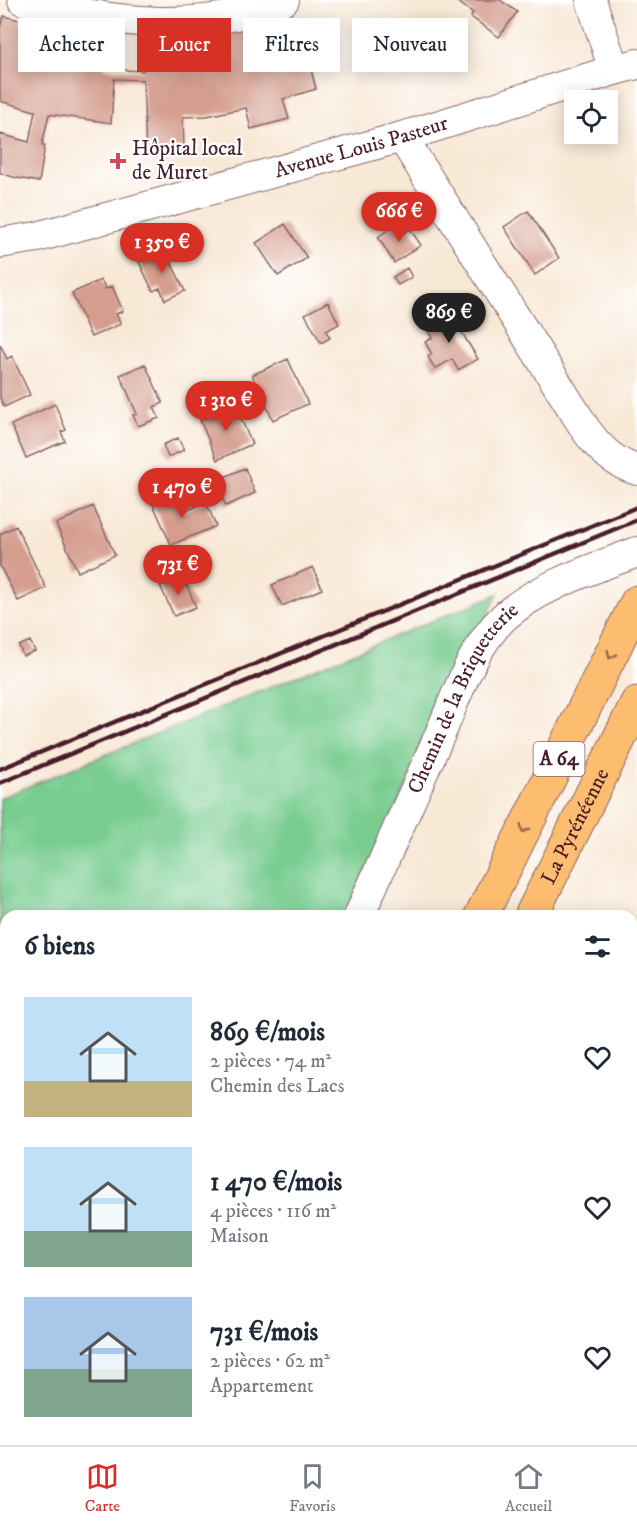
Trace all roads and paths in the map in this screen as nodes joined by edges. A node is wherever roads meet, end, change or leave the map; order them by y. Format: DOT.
graph roads {
  1 [pos="22,0"];
  2 [pos="284,0"];
  3 [pos="591,0"];
  4 [pos="625,67"];
  5 [pos="402,137"];
  6 [pos="0,243"];
  7 [pos="637,470"];
  8 [pos="637,552"];
  9 [pos="637,602"];
  10 [pos="637,703"];
  11 [pos="362,910"];
  12 [pos="484,910"];
  13 [pos="534,910"];
  1 -- 2 [label="street"];
  3 -- 4 [label="street, Avenue Louis Pasteur"];
  4 -- 5 [label="street, Avenue Louis Pasteur"];
  5 -- 6 [label="street, Avenue Louis Pasteur"];
  5 -- 7 [label="street"];
  8 -- 11 [label="street, Chemin de la Briquetterie"];
  9 -- 12 [label="highway, A 64, one-way"];
  10 -- 13 [label="highway, La Pyrénéenne / A 64"];
}
